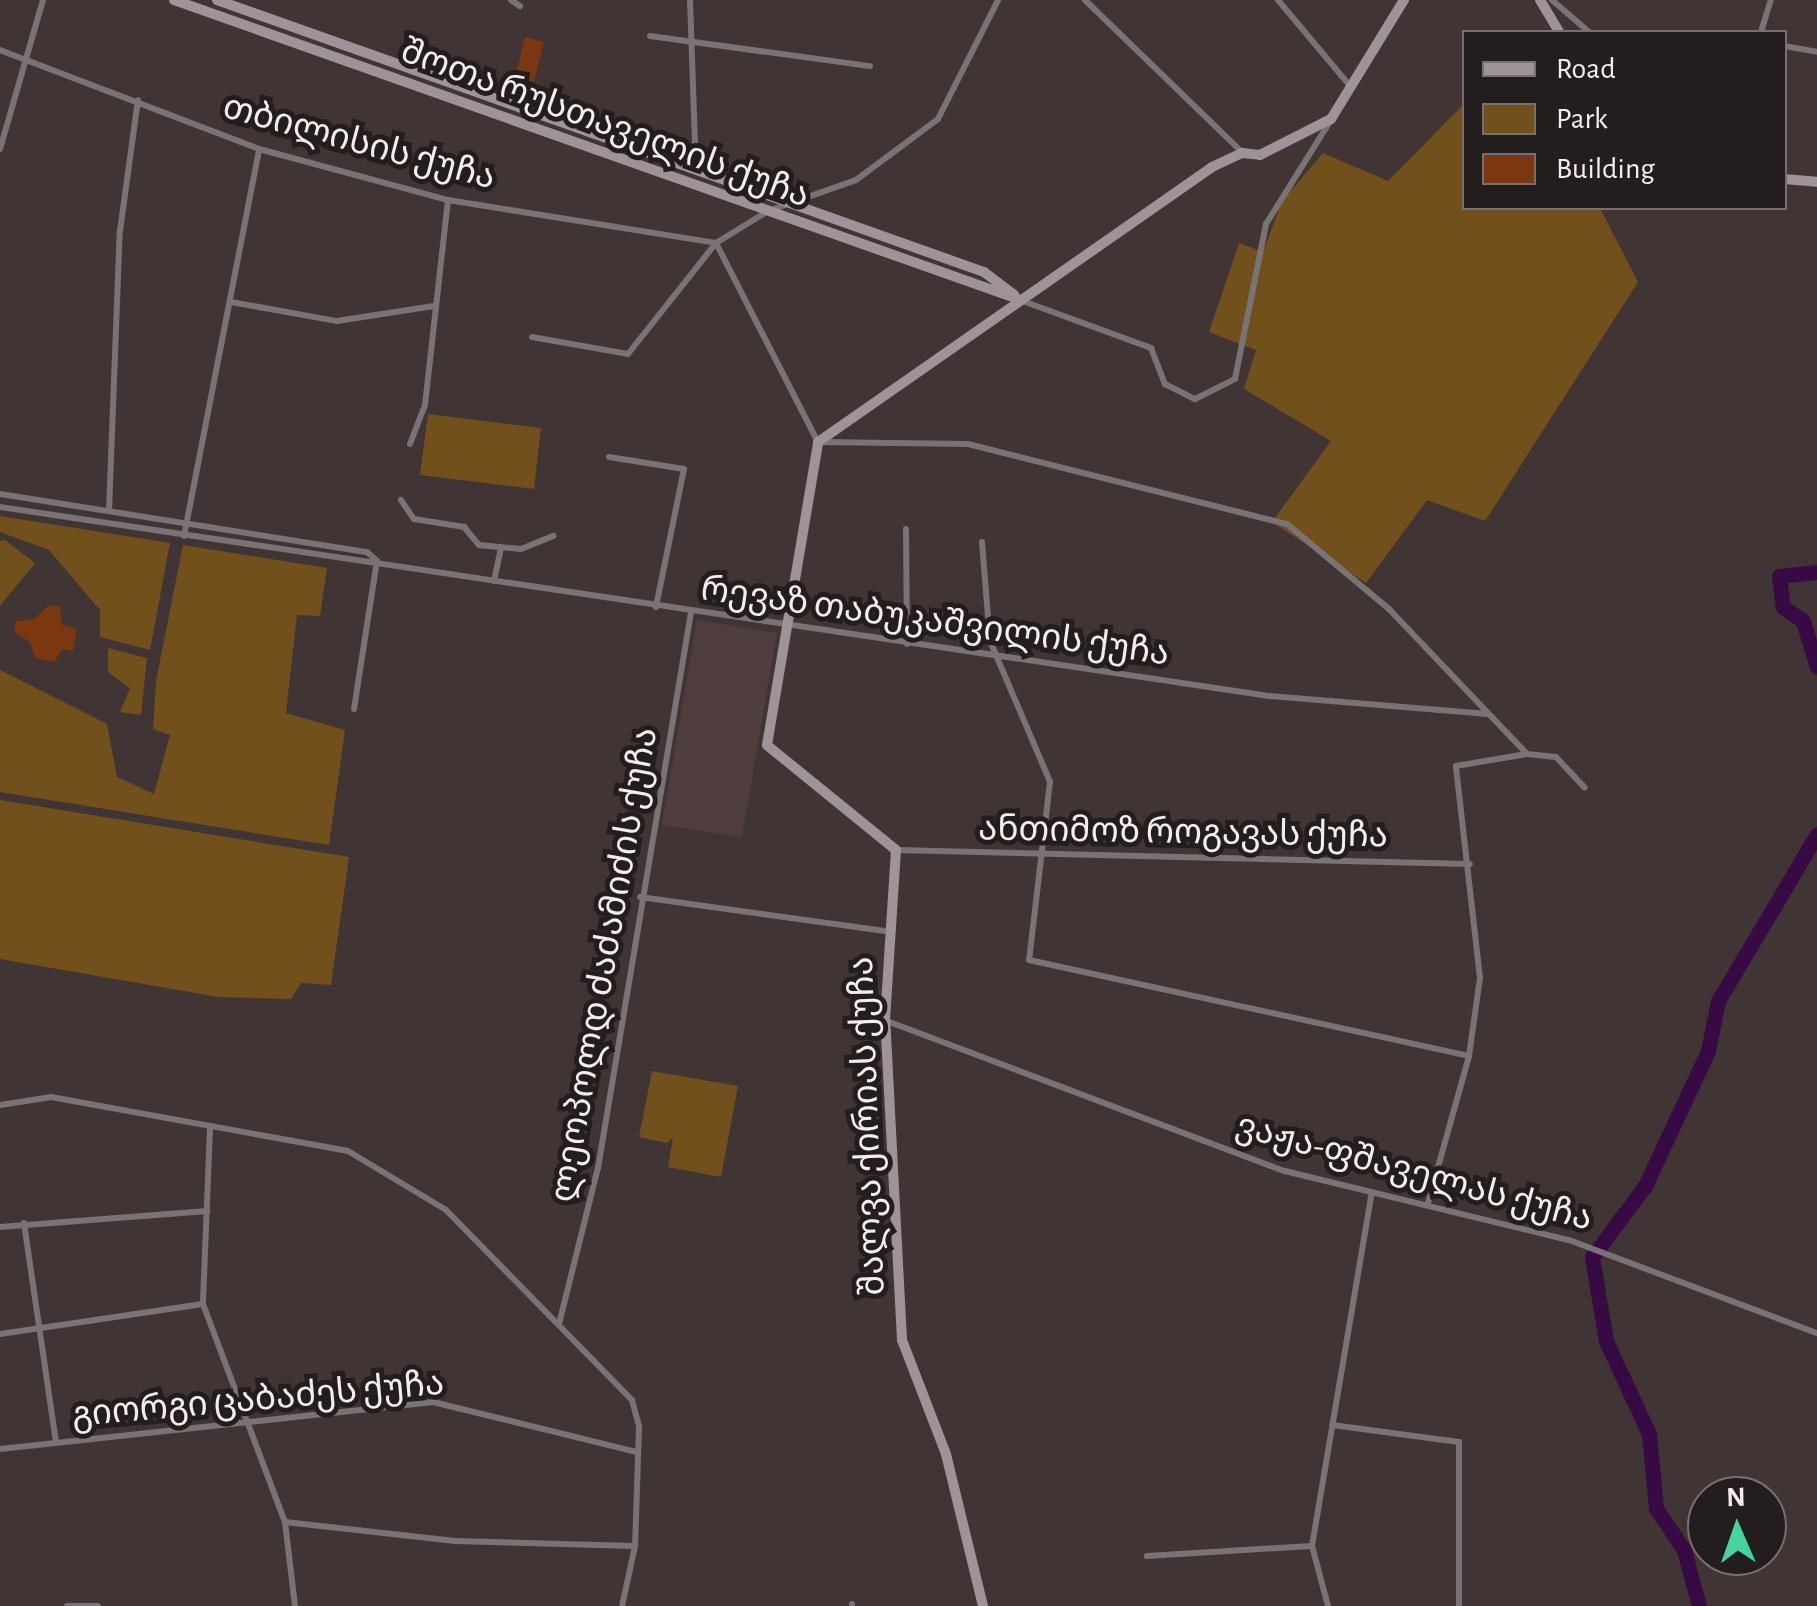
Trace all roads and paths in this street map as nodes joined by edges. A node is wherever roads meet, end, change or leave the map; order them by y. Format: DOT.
graph roads {
  1 [pos="43,0"];
  2 [pos="174,0"];
  3 [pos="217,0"];
  4 [pos="511,0"];
  5 [pos="690,0"];
  6 [pos="998,0"];
  7 [pos="1085,0"];
  8 [pos="1278,0"];
  9 [pos="1404,0"];
  10 [pos="1540,0"];
  11 [pos="1552,0"];
  12 [pos="1771,0"];
  13 [pos="520,6"];
  14 [pos="1558,30"];
  15 [pos="1587,30"];
  16 [pos="1762,30"];
  17 [pos="650,36"];
  18 [pos="691,37"];
  19 [pos="1787,47"];
  20 [pos="0,50"];
  21 [pos="1817,52"];
  22 [pos="21,59"];
  23 [pos="870,66"];
  24 [pos="1352,88"];
  25 [pos="138,100"];
  26 [pos="1332,119"];
  27 [pos="0,149"];
  28 [pos="259,149"];
  29 [pos="1242,153"];
  30 [pos="696,170"];
  31 [pos="1787,179"];
  32 [pos="1817,182"];
  33 [pos="696,186"];
  34 [pos="448,200"];
  35 [pos="789,204"];
  36 [pos="768,211"];
  37 [pos="716,244"];
  38 [pos="1018,299"];
  39 [pos="231,302"];
  40 [pos="434,306"];
  41 [pos="532,337"];
  42 [pos="818,442"];
  43 [pos="410,444"];
  44 [pos="609,457"];
  45 [pos="0,494"];
  46 [pos="401,500"];
  47 [pos="0,507"];
  48 [pos="109,510"];
  49 [pos="186,523"];
  50 [pos="906,529"];
  51 [pos="184,536"];
  52 [pos="553,536"];
  53 [pos="982,542"];
  54 [pos="501,548"];
  55 [pos="377,561"];
  56 [pos="494,581"];
  57 [pos="656,607"];
  58 [pos="691,612"];
  59 [pos="790,627"];
  60 [pos="907,644"];
  61 [pos="995,657"];
  62 [pos="354,709"];
  63 [pos="1488,714"];
  64 [pos="1527,754"];
  65 [pos="1585,788"];
  66 [pos="896,850"];
  67 [pos="1042,856"];
  68 [pos="1470,864"];
  69 [pos="640,898"];
  70 [pos="891,932"];
  71 [pos="885,1020"];
  72 [pos="1468,1056"];
  73 [pos="0,1105"];
  74 [pos="210,1128"];
  75 [pos="1372,1192"];
  76 [pos="1428,1204"];
  77 [pos="207,1211"];
  78 [pos="24,1223"];
  79 [pos="0,1227"];
  80 [pos="203,1304"];
  81 [pos="559,1324"];
  82 [pos="41,1326"];
  83 [pos="1817,1333"];
  84 [pos="0,1334"];
  85 [pos="246,1420"];
  86 [pos="1332,1425"];
  87 [pos="56,1443"];
  88 [pos="0,1450"];
  89 [pos="636,1452"];
  90 [pos="285,1522"];
  91 [pos="635,1546"];
  92 [pos="1312,1546"];
  93 [pos="1147,1556"];
  94 [pos="67,1606"];
  95 [pos="98,1606"];
  96 [pos="295,1606"];
  97 [pos="622,1606"];
  98 [pos="983,1606"];
  99 [pos="1328,1606"];
  100 [pos="1459,1606"];
  1 -- 22 [label="street"];
  2 -- 33 [label="street, შოთა რუსთაველის ქუჩა"];
  3 -- 30 [label="street, შოთა რუსთაველის ქუჩა"];
  4 -- 13 [label="street"];
  5 -- 18 [label="street"];
  6 -- 35 [label="street"];
  7 -- 29 [label="street"];
  8 -- 24 [label="street"];
  9 -- 24 [label="street"];
  10 -- 14 [label="street"];
  11 -- 15 [label="street"];
  12 -- 16 [label="street"];
  17 -- 18 [label="street"];
  18 -- 23 [label="street"];
  18 -- 30 [label="street"];
  19 -- 21 [label="street"];
  20 -- 22 [label="street, თბილისის ქუჩა"];
  22 -- 25 [label="street, თბილისის ქუჩა"];
  22 -- 27 [label="street"];
  24 -- 26 [label="street"];
  25 -- 28 [label="street, თბილისის ქუჩა"];
  25 -- 48 [label="street"];
  26 -- 29 [label="street"];
  26 -- 38 [label="street, შოთა რუსთაველის ქუჩა"];
  28 -- 34 [label="street, თბილისის ქუჩა"];
  28 -- 39 [label="street"];
  29 -- 38 [label="street"];
  30 -- 33 [label="street"];
  30 -- 35 [label="street, შოთა რუსთაველის ქუჩა"];
  31 -- 32 [label="street"];
  33 -- 36 [label="street, შოთა რუსთაველის ქუჩა"];
  34 -- 37 [label="street, თბილისის ქუჩა"];
  34 -- 40 [label="street"];
  35 -- 36 [label="street"];
  35 -- 38 [label="street, შოთა რუსთაველის ქუჩა"];
  36 -- 37 [label="street"];
  36 -- 38 [label="street, შოთა რუსთაველის ქუჩა"];
  37 -- 41 [label="street"];
  37 -- 42 [label="street"];
  38 -- 42 [label="street"];
  39 -- 40 [label="street"];
  39 -- 49 [label="street"];
  40 -- 43 [label="street"];
  42 -- 59 [label="street"];
  42 -- 63 [label="street"];
  44 -- 57 [label="street"];
  45 -- 48 [label="street, რევაზ თაბუკაშვილის ქუჩა"];
  46 -- 54 [label="street"];
  47 -- 51 [label="street, რევაზ თაბუკაშვილის ქუჩა"];
  48 -- 49 [label="street, რევაზ თაბუკაშვილის ქუჩა"];
  49 -- 51 [label="street"];
  49 -- 55 [label="street, რევაზ თაბუკაშვილის ქუჩა"];
  50 -- 60 [label="street"];
  51 -- 55 [label="street, რევაზ თაბუკაშვილის ქუჩა"];
  52 -- 54 [label="street"];
  53 -- 61 [label="street"];
  54 -- 56 [label="street"];
  55 -- 56 [label="street, რევაზ თაბუკაშვილის ქუჩა"];
  55 -- 62 [label="street"];
  56 -- 57 [label="street, რევაზ თაბუკაშვილის ქუჩა"];
  57 -- 58 [label="street, რევაზ თაბუკაშვილის ქუჩა"];
  58 -- 59 [label="street, რევაზ თაბუკაშვილის ქუჩა"];
  58 -- 69 [label="street, ლეოპოლდ ძაძამიძის ქუჩა"];
  59 -- 60 [label="street, რევაზ თაბუკაშვილის ქუჩა"];
  59 -- 66 [label="street"];
  60 -- 61 [label="street, რევაზ თაბუკაშვილის ქუჩა"];
  61 -- 63 [label="street, რევაზ თაბუკაშვილის ქუჩა"];
  61 -- 67 [label="street"];
  63 -- 64 [label="street"];
  64 -- 65 [label="street"];
  64 -- 68 [label="street"];
  66 -- 67 [label="street, ანთიმოზ როგავას ქუჩა"];
  66 -- 70 [label="street, შალვა ქირიას ქუჩა"];
  67 -- 68 [label="street, ანთიმოზ როგავას ქუჩა"];
  67 -- 72 [label="street"];
  68 -- 72 [label="street"];
  69 -- 70 [label="street"];
  69 -- 81 [label="street, ლეოპოლდ ძაძამიძის ქუჩა"];
  70 -- 71 [label="street, შალვა ქირიას ქუჩა"];
  71 -- 75 [label="street, ვაჟა-ფშაველას ქუჩა"];
  71 -- 98 [label="street, შალვა ქირიას ქუჩა"];
  72 -- 76 [label="street"];
  73 -- 74 [label="street"];
  74 -- 77 [label="street"];
  74 -- 81 [label="street"];
  75 -- 76 [label="street, ვაჟა-ფშაველას ქუჩა"];
  75 -- 86 [label="street"];
  76 -- 83 [label="street, ვაჟა-ფშაველას ქუჩა"];
  77 -- 78 [label="street"];
  77 -- 80 [label="street"];
  78 -- 79 [label="street"];
  78 -- 82 [label="street"];
  80 -- 82 [label="street"];
  80 -- 85 [label="street"];
  81 -- 89 [label="street"];
  82 -- 84 [label="street"];
  82 -- 87 [label="street"];
  85 -- 87 [label="street, გიორგი ცაბაძეს ქუჩა"];
  85 -- 89 [label="street, გიორგი ცაბაძეს ქუჩა"];
  85 -- 90 [label="street"];
  86 -- 92 [label="street"];
  86 -- 100 [label="street"];
  87 -- 88 [label="street, გიორგი ცაბაძეს ქუჩა"];
  89 -- 91 [label="street"];
  90 -- 91 [label="street"];
  90 -- 96 [label="street"];
  91 -- 97 [label="street"];
  92 -- 93 [label="street"];
  92 -- 99 [label="street"];
  94 -- 95 [label="street"];
}
